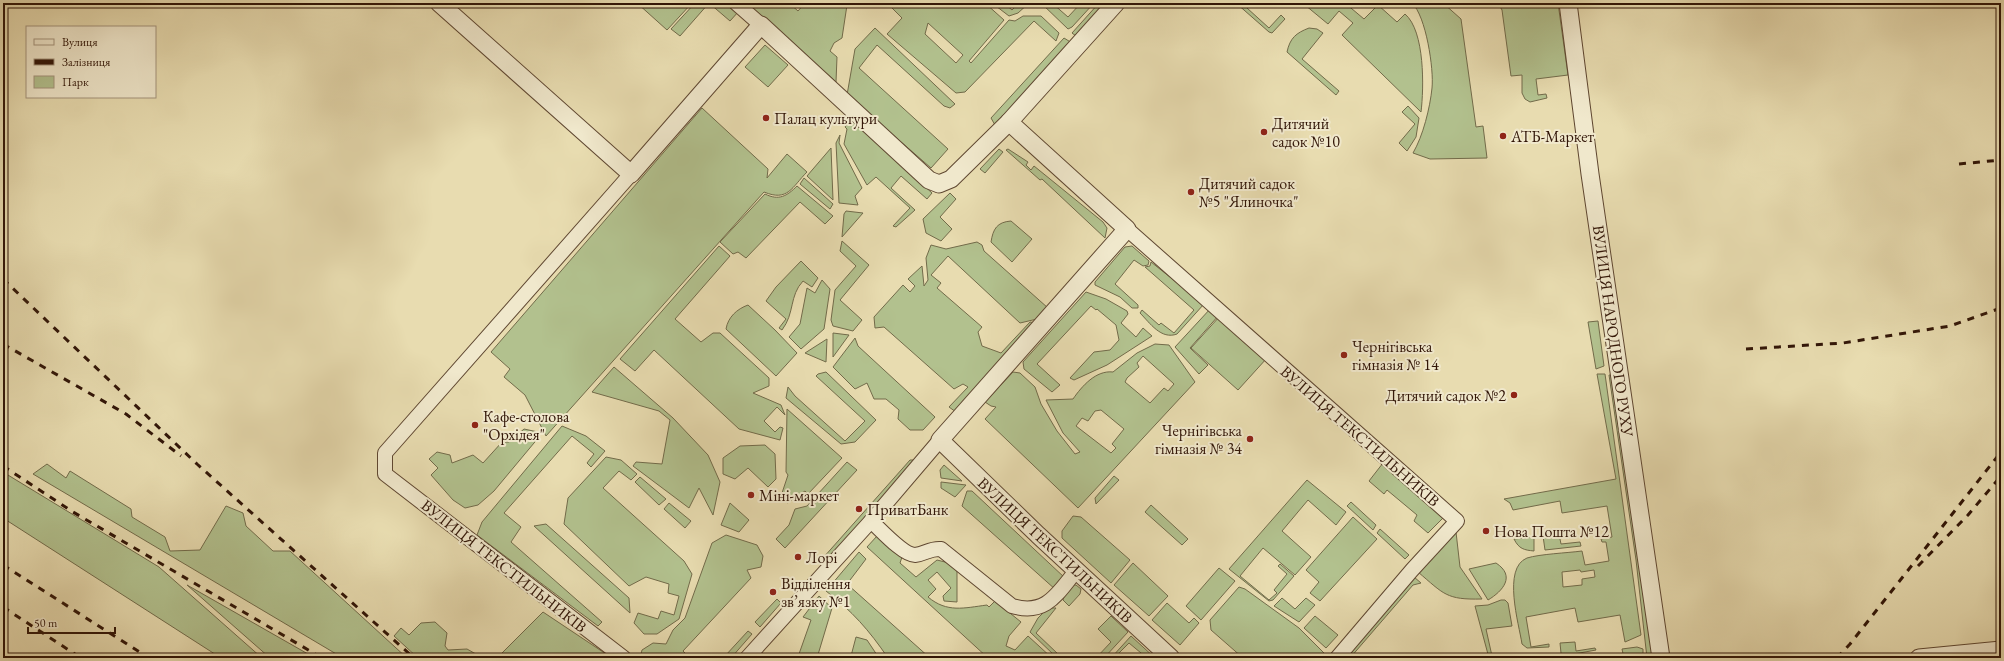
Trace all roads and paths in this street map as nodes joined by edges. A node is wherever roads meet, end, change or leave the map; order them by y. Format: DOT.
graph roads {
  1 [pos="439,3"];
  2 [pos="736,3"];
  3 [pos="1116,3"];
  4 [pos="1568,3"];
  5 [pos="761,25"];
  6 [pos="1009,122"];
  7 [pos="631,174"];
  8 [pos="1127,229"];
  9 [pos="940,440"];
  10 [pos="871,521"];
  11 [pos="1076,571"];
  12 [pos="2001,650"];
  13 [pos="624,658"];
  14 [pos="747,658"];
  15 [pos="1171,658"];
  16 [pos="1337,658"];
  17 [pos="1661,658"];
  18 [pos="1919,658"];
  1 -- 7 [label="street"];
  2 -- 5 [label="street"];
  3 -- 6 [label="street"];
  4 -- 17 [label="street, ВУЛИЦЯ НАРОДНОГО РУХУ"];
  5 -- 6 [label="street"];
  5 -- 7 [label="street"];
  6 -- 8 [label="street, ВУЛИЦЯ ТЕКСТИЛЬНИКІВ"];
  7 -- 13 [label="street, ВУЛИЦЯ ТЕКСТИЛЬНИКІВ"];
  8 -- 9 [label="street"];
  8 -- 16 [label="street, ВУЛИЦЯ ТЕКСТИЛЬНИКІВ"];
  9 -- 10 [label="street"];
  9 -- 11 [label="street, ВУЛИЦЯ ТЕКСТИЛЬНИКІВ"];
  10 -- 11 [label="street"];
  10 -- 14 [label="street"];
  11 -- 15 [label="street, ВУЛИЦЯ ТЕКСТИЛЬНИКІВ"];
  12 -- 18 [label="street"];
}
